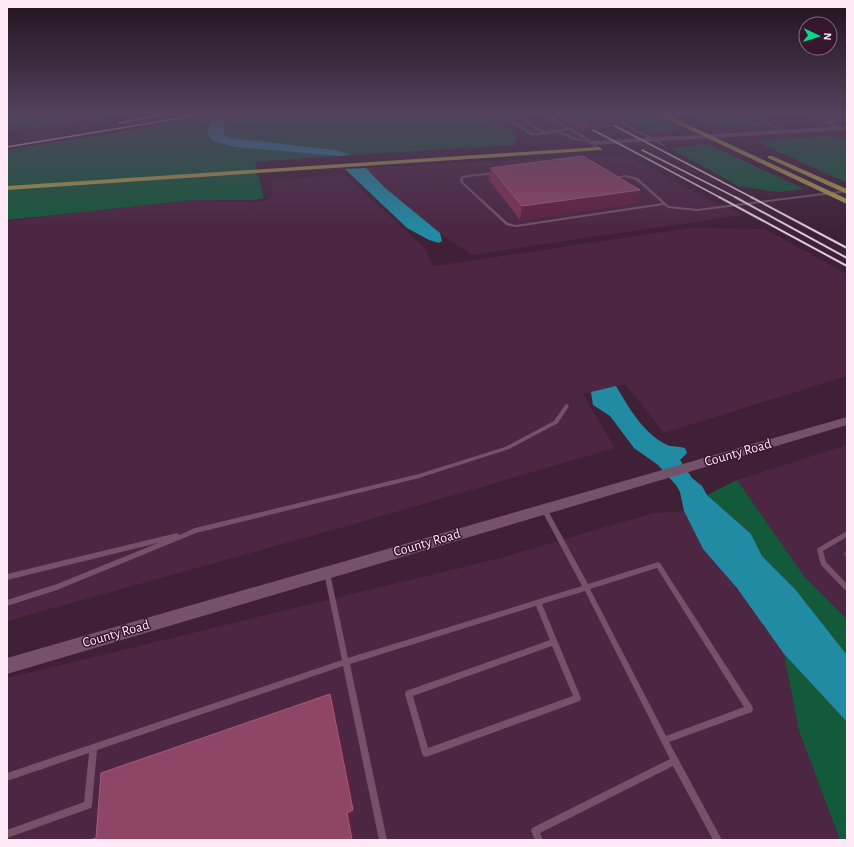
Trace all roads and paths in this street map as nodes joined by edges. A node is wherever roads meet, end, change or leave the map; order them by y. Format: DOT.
graph roads {
  1 [pos="438,154"];
  2 [pos="530,154"];
  3 [pos="743,154"];
  4 [pos="763,154"];
  5 [pos="498,173"];
  6 [pos="608,178"];
  7 [pos="7,183"];
  8 [pos="7,188"];
  9 [pos="847,191"];
  10 [pos="847,202"];
  11 [pos="665,204"];
  12 [pos="567,406"];
  13 [pos="847,421"];
  14 [pos="544,509"];
  15 [pos="195,531"];
  16 [pos="847,534"];
  17 [pos="327,572"];
  18 [pos="7,577"];
  19 [pos="586,586"];
  20 [pos="847,588"];
  21 [pos="538,602"];
  22 [pos="7,603"];
  23 [pos="554,642"];
  24 [pos="345,662"];
  25 [pos="7,666"];
  26 [pos="665,740"];
  27 [pos="93,749"];
  28 [pos="675,761"];
  29 [pos="7,777"];
  30 [pos="7,834"];
  31 [pos="383,840"];
  32 [pos="539,840"];
  33 [pos="718,840"];
  1 -- 7 [label="highway"];
  2 -- 8 [label="highway"];
  3 -- 10 [label="highway"];
  4 -- 9 [label="highway"];
  5 -- 11 [label="lane"];
  6 -- 11 [label="lane"];
  9 -- 11 [label="lane"];
  12 -- 15 [label="lane"];
  13 -- 14 [label="main road, County Road"];
  14 -- 17 [label="main road, County Road"];
  14 -- 19 [label="lane"];
  15 -- 18 [label="lane"];
  15 -- 22 [label="lane"];
  16 -- 20 [label="lane"];
  17 -- 24 [label="lane"];
  17 -- 25 [label="main road, County Road"];
  19 -- 21 [label="lane"];
  19 -- 26 [label="lane"];
  19 -- 26 [label="lane"];
  21 -- 23 [label="lane"];
  21 -- 24 [label="lane"];
  23 -- 23 [label="lane"];
  24 -- 27 [label="lane"];
  24 -- 31 [label="lane"];
  26 -- 28 [label="lane"];
  27 -- 29 [label="lane"];
  27 -- 30 [label="lane"];
  28 -- 32 [label="lane"];
  28 -- 33 [label="lane"];
}
